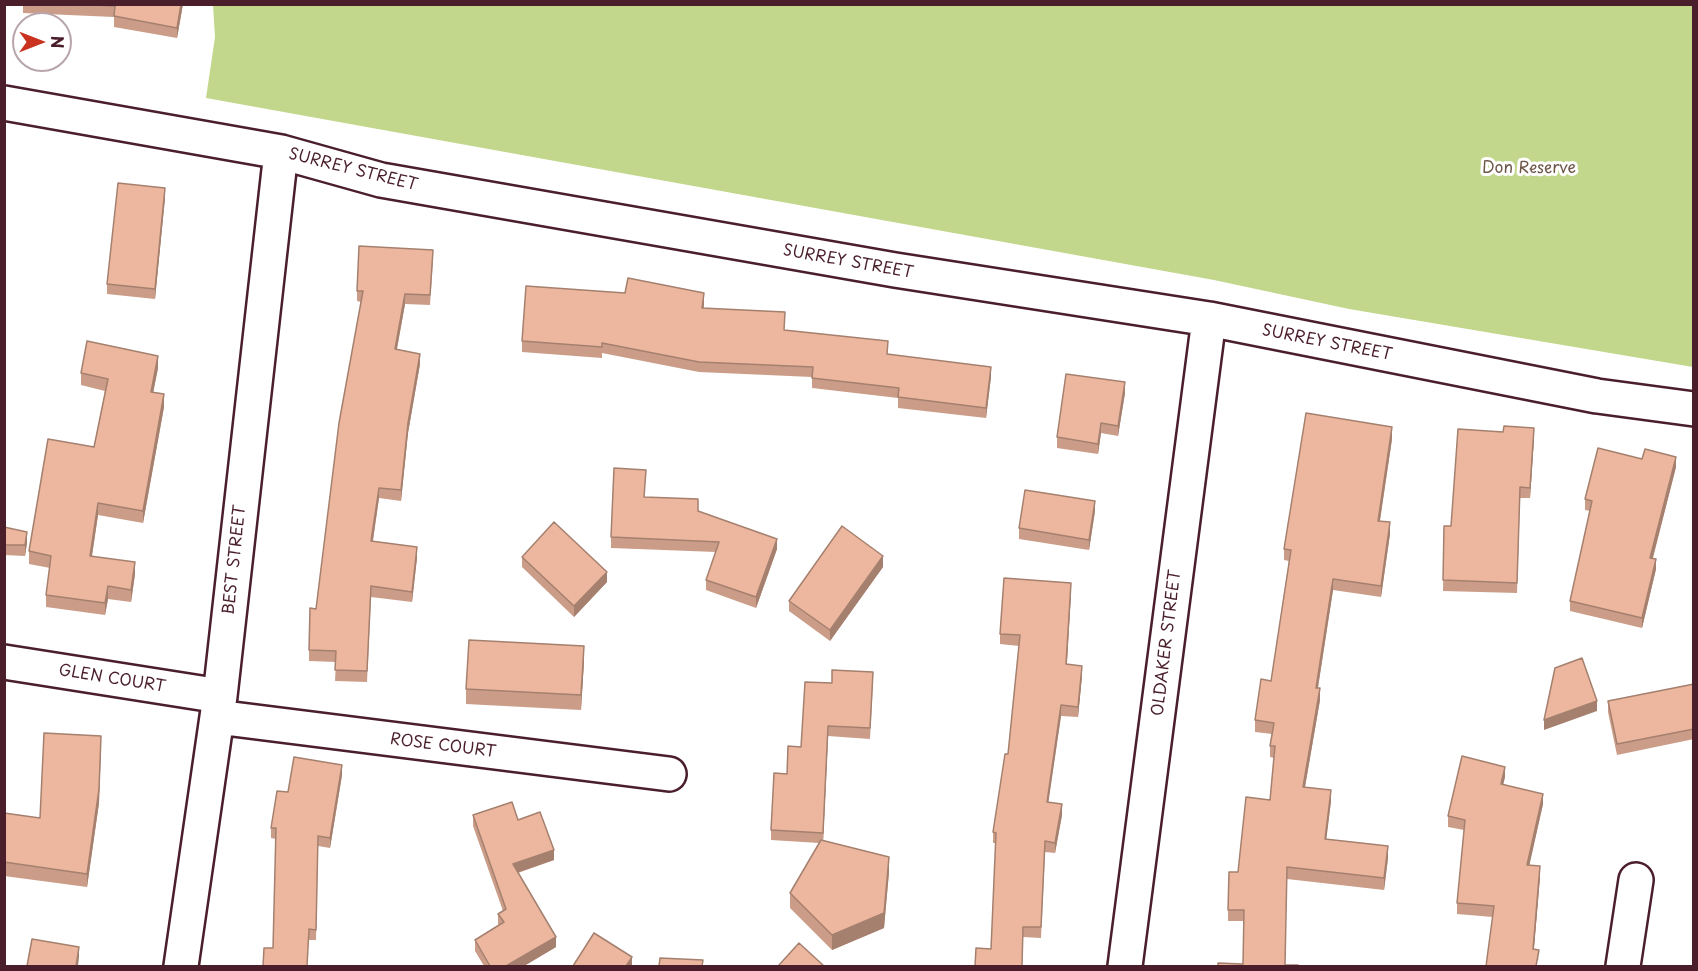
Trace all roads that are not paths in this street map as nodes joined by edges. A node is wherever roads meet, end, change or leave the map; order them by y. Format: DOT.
graph roads {
  1 [pos="4,103"];
  2 [pos="281,152"];
  3 [pos="1209,319"];
  4 [pos="1694,409"];
  5 [pos="4,663"];
  6 [pos="218,707"];
  7 [pos="669,774"];
  8 [pos="1636,880"];
  9 [pos="181,966"];
  10 [pos="1125,966"];
  11 [pos="1623,966"];
  1 -- 2 [label="street, SURREY STREET"];
  2 -- 3 [label="street, SURREY STREET"];
  2 -- 6 [label="street, BEST STREET"];
  3 -- 4 [label="street, SURREY STREET"];
  3 -- 10 [label="street, OLDAKER STREET"];
  5 -- 6 [label="street, GLEN COURT"];
  6 -- 7 [label="street, ROSE COURT"];
  6 -- 9 [label="street, BEST STREET"];
  8 -- 11 [label="street"];
}
